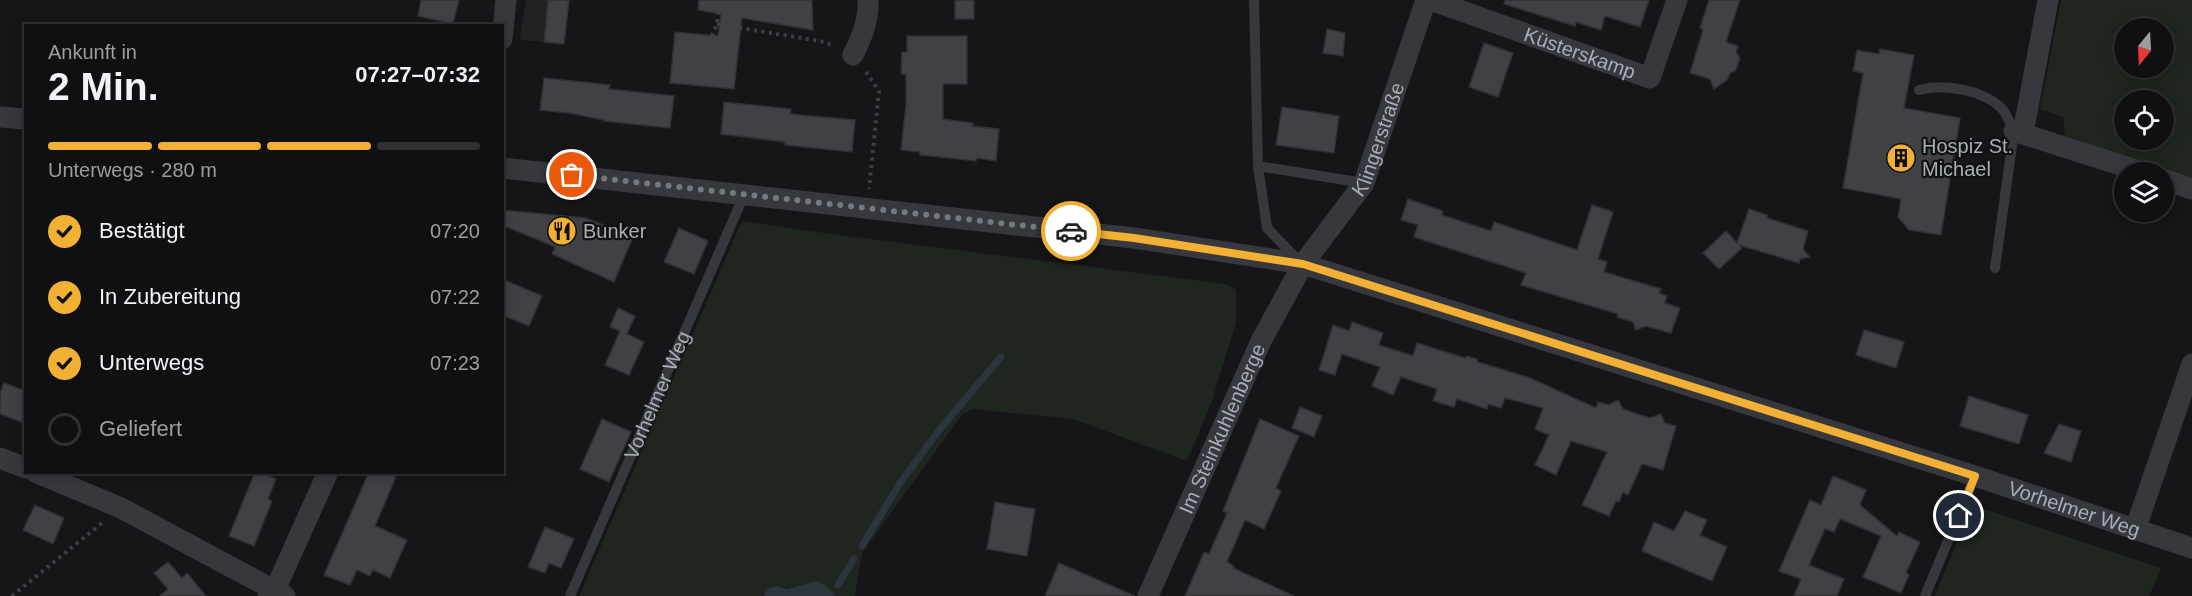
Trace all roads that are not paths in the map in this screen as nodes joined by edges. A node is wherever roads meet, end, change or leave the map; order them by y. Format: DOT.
graph roads {
  1 [pos="506,0"];
  2 [pos="868,0"];
  3 [pos="1254,0"];
  4 [pos="1429,0"];
  5 [pos="1677,0"];
  6 [pos="2048,0"];
  7 [pos="504,24"];
  8 [pos="853,55"];
  9 [pos="1920,90"];
  10 [pos="0,117"];
  11 [pos="24,119"];
  12 [pos="2018,132"];
  13 [pos="2114,163"];
  14 [pos="1258,166"];
  15 [pos="504,168"];
  16 [pos="1364,183"];
  17 [pos="2174,183"];
  18 [pos="2192,189"];
  19 [pos="744,195"];
  20 [pos="1303,264"];
  21 [pos="1995,268"];
  22 [pos="2192,364"];
  23 [pos="0,458"];
  24 [pos="24,467"];
  25 [pos="40,474"];
  26 [pos="327,474"];
  27 [pos="1975,476"];
  28 [pos="2135,530"];
  29 [pos="2192,548"];
  30 [pos="276,594"];
  31 [pos="570,596"];
  32 [pos="1148,596"];
  33 [pos="1925,596"];
  1 -- 7 [label="street"];
  2 -- 8 [label="street"];
  3 -- 14 [label="lane, Vorhelmer Weg"];
  4 -- 5 [label="street, Küsterskamp"];
  4 -- 16 [label="street, Klingerstraße"];
  6 -- 12 [label="street"];
  9 -- 12 [label="lane"];
  10 -- 11 [label="street"];
  12 -- 13 [label="street"];
  12 -- 21 [label="lane"];
  14 -- 16 [label="lane"];
  14 -- 20 [label="lane, Vorhelmer Weg"];
  15 -- 19 [label="street, Vorhelmer Weg"];
  16 -- 20 [label="street, Klingerstraße"];
  17 -- 18 [label="street"];
  19 -- 20 [label="street, Vorhelmer Weg"];
  19 -- 31 [label="lane, Vorhelmer Weg"];
  20 -- 27 [label="street, Vorhelmer Weg"];
  20 -- 32 [label="street, Im Steinkuhlenberge"];
  22 -- 28 [label="street"];
  23 -- 24 [label="street"];
  25 -- 30 [label="street"];
  26 -- 30 [label="street"];
  27 -- 28 [label="street, Vorhelmer Weg"];
  27 -- 33 [label="lane"];
  28 -- 29 [label="street, Vorhelmer Weg"];
}
